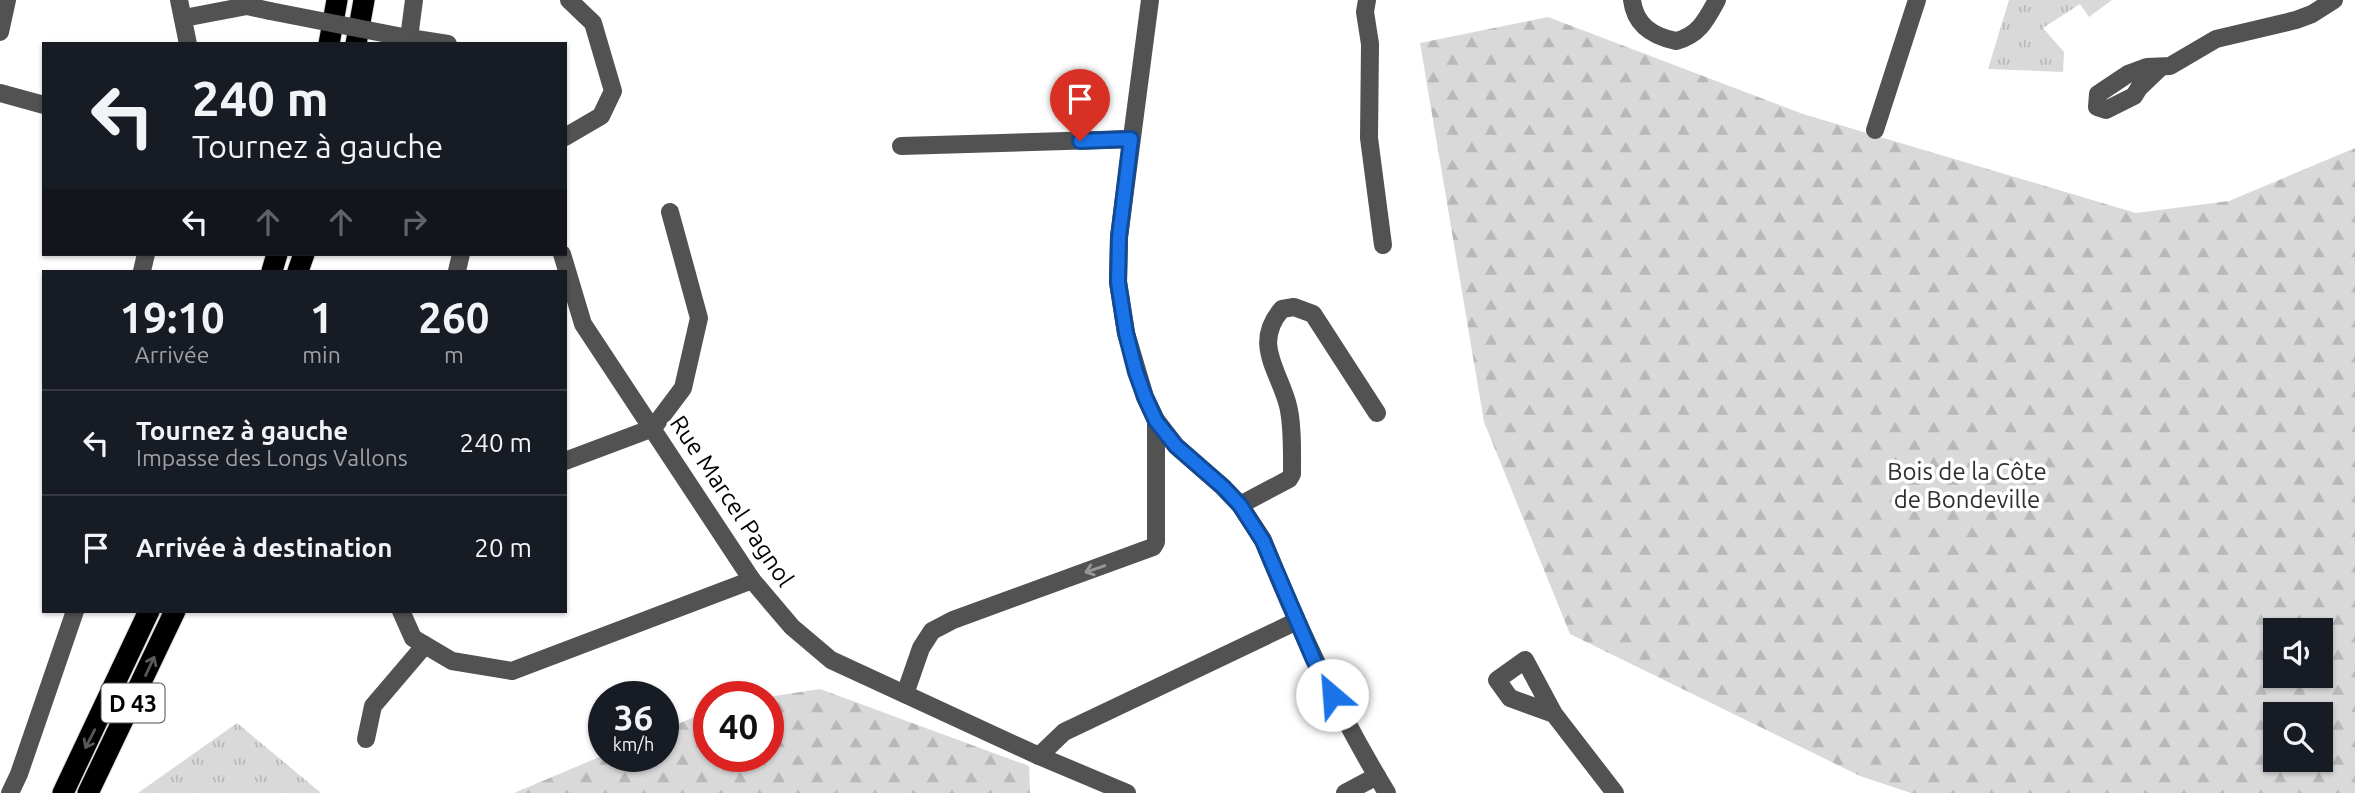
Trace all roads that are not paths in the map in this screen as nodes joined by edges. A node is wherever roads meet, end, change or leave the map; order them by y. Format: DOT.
graph roads {
  1 [pos="7,0"];
  2 [pos="179,0"];
  3 [pos="337,0"];
  4 [pos="364,0"];
  5 [pos="414,0"];
  6 [pos="569,0"];
  7 [pos="1150,0"];
  8 [pos="1367,0"];
  9 [pos="1632,0"];
  10 [pos="1717,0"];
  11 [pos="1917,0"];
  12 [pos="2334,0"];
  13 [pos="247,3"];
  14 [pos="184,18"];
  15 [pos="0,32"];
  16 [pos="406,37"];
  17 [pos="188,42"];
  18 [pos="329,42"];
  19 [pos="356,42"];
  20 [pos="436,42"];
  21 [pos="2161,67"];
  22 [pos="0,93"];
  23 [pos="42,104"];
  24 [pos="1875,131"];
  25 [pos="567,136"];
  26 [pos="1131,139"];
  27 [pos="901,146"];
  28 [pos="670,212"];
  29 [pos="1383,245"];
  30 [pos="567,271"];
  31 [pos="1377,413"];
  32 [pos="1156,421"];
  33 [pos="653,428"];
  34 [pos="567,460"];
  35 [pos="1240,505"];
  36 [pos="752,580"];
  37 [pos="74,613"];
  38 [pos="148,613"];
  39 [pos="174,613"];
  40 [pos="402,613"];
  41 [pos="1297,621"];
  42 [pos="425,645"];
  43 [pos="905,694"];
  44 [pos="1555,714"];
  45 [pos="366,738"];
  46 [pos="1039,756"];
  47 [pos="1377,776"];
  48 [pos="10,793"];
  49 [pos="63,793"];
  50 [pos="88,793"];
  51 [pos="1127,793"];
  52 [pos="1345,793"];
  53 [pos="1387,793"];
  54 [pos="1615,793"];
  1 -- 15 [label="street"];
  2 -- 14 [label="street"];
  3 -- 18 [label="highway"];
  4 -- 19 [label="highway"];
  5 -- 16 [label="street"];
  6 -- 25 [label="street"];
  7 -- 26 [label="street"];
  8 -- 29 [label="street"];
  9 -- 10 [label="street"];
  11 -- 24 [label="street"];
  12 -- 21 [label="street"];
  13 -- 14 [label="street"];
  13 -- 16 [label="street, bridge"];
  14 -- 17 [label="street"];
  16 -- 20 [label="street"];
  22 -- 23 [label="street"];
  26 -- 27 [label="street"];
  26 -- 32 [label="street"];
  28 -- 33 [label="street"];
  30 -- 33 [label="street, Rue Marcel Pagnol"];
  31 -- 35 [label="street"];
  32 -- 35 [label="street"];
  32 -- 43 [label="street, one-way"];
  33 -- 34 [label="street"];
  33 -- 36 [label="street, Rue Marcel Pagnol"];
  35 -- 41 [label="street"];
  36 -- 42 [label="street"];
  36 -- 43 [label="street, Rue Marcel Pagnol"];
  37 -- 48 [label="street"];
  38 -- 49 [label="highway, D 43, one-way"];
  50 -- 39 [label="highway, D 43, one-way"];
  40 -- 42 [label="street"];
  41 -- 46 [label="street"];
  41 -- 47 [label="street"];
  42 -- 45 [label="street"];
  43 -- 46 [label="street, Rue Marcel Pagnol"];
  44 -- 54 [label="street"];
  46 -- 51 [label="street, Rue Marcel Pagnol"];
  47 -- 52 [label="street"];
  47 -- 53 [label="street"];
}
